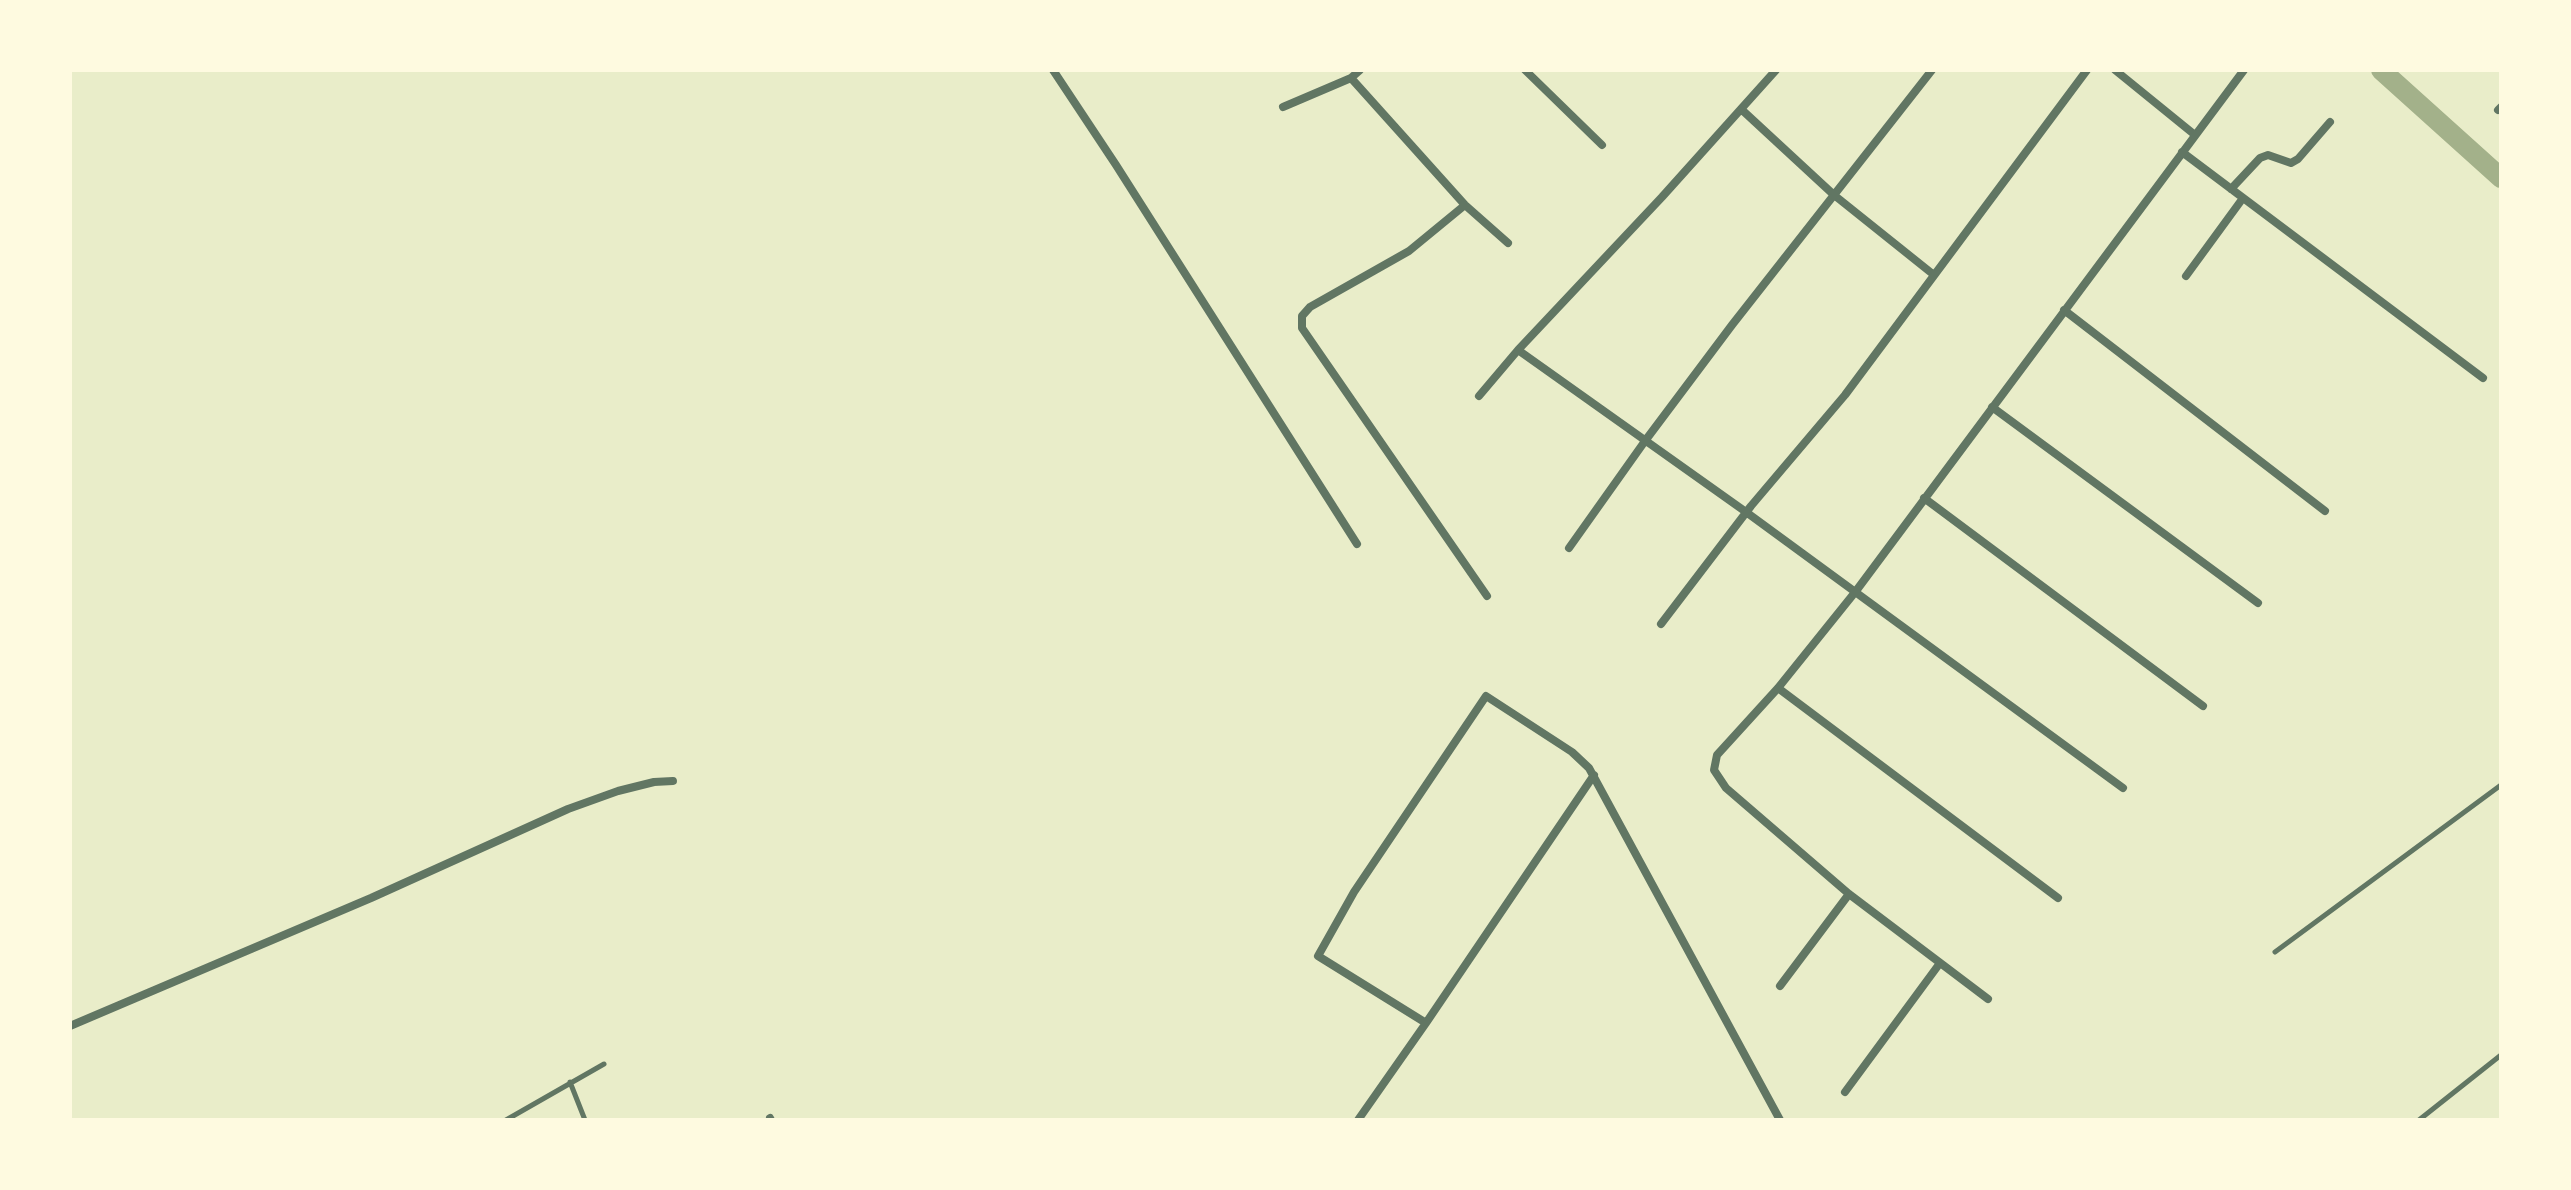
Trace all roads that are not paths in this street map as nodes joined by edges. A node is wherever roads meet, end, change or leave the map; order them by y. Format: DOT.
graph roads {
  1 [pos="1053,70"];
  2 [pos="1360,70"];
  3 [pos="1525,70"];
  4 [pos="1776,70"];
  5 [pos="1932,70"];
  6 [pos="2087,70"];
  7 [pos="2115,70"];
  8 [pos="2244,70"];
  9 [pos="1351,78"];
  10 [pos="1283,107"];
  11 [pos="1741,109"];
  12 [pos="2330,122"];
  13 [pos="2195,135"];
  14 [pos="1602,145"];
  15 [pos="2182,152"];
  16 [pos="2231,189"];
  17 [pos="1834,195"];
  18 [pos="2243,198"];
  19 [pos="1465,205"];
  20 [pos="1508,243"];
  21 [pos="1934,275"];
  22 [pos="2186,276"];
  23 [pos="2064,310"];
  24 [pos="1518,350"];
  25 [pos="2483,378"];
  26 [pos="1479,396"];
  27 [pos="1992,407"];
  28 [pos="1645,441"];
  29 [pos="1924,498"];
  30 [pos="2325,511"];
  31 [pos="1746,512"];
  32 [pos="1357,544"];
  33 [pos="1569,548"];
  34 [pos="1856,591"];
  35 [pos="1487,596"];
  36 [pos="2258,603"];
  37 [pos="1661,624"];
  38 [pos="1778,688"];
  39 [pos="2203,706"];
  40 [pos="1594,775"];
  41 [pos="673,781"];
  42 [pos="2501,785"];
  43 [pos="2123,788"];
  44 [pos="1849,894"];
  45 [pos="2058,898"];
  46 [pos="2275,952"];
  47 [pos="1940,963"];
  48 [pos="1780,986"];
  49 [pos="1988,999"];
  50 [pos="1426,1023"];
  51 [pos="70,1026"];
  52 [pos="2501,1055"];
  53 [pos="604,1064"];
  54 [pos="570,1082"];
  55 [pos="1845,1092"];
  56 [pos="506,1120"];
  57 [pos="585,1120"];
  58 [pos="1358,1120"];
  59 [pos="1780,1120"];
  60 [pos="2419,1120"];
  1 -- 32 [label="street"];
  2 -- 9 [label="street"];
  3 -- 14 [label="street"];
  4 -- 11 [label="street"];
  5 -- 17 [label="street"];
  6 -- 21 [label="street"];
  7 -- 13 [label="street"];
  8 -- 13 [label="street"];
  9 -- 10 [label="street"];
  9 -- 19 [label="street"];
  11 -- 17 [label="street"];
  11 -- 24 [label="street"];
  12 -- 16 [label="street"];
  13 -- 15 [label="street"];
  15 -- 16 [label="street"];
  15 -- 23 [label="street"];
  16 -- 18 [label="street"];
  17 -- 21 [label="street"];
  17 -- 28 [label="street"];
  18 -- 22 [label="street"];
  18 -- 25 [label="street"];
  19 -- 20 [label="street"];
  19 -- 35 [label="street"];
  21 -- 31 [label="street"];
  23 -- 27 [label="street"];
  23 -- 30 [label="street"];
  24 -- 26 [label="street"];
  24 -- 28 [label="street"];
  27 -- 29 [label="street"];
  27 -- 36 [label="street"];
  28 -- 31 [label="street"];
  28 -- 33 [label="street"];
  29 -- 34 [label="street"];
  29 -- 39 [label="street"];
  31 -- 34 [label="street"];
  31 -- 37 [label="street"];
  34 -- 38 [label="street"];
  34 -- 43 [label="street"];
  38 -- 44 [label="street"];
  38 -- 45 [label="street"];
  40 -- 50 [label="street"];
  40 -- 50 [label="street"];
  40 -- 59 [label="street"];
  41 -- 51 [label="street"];
  42 -- 46 [label="lane"];
  44 -- 47 [label="street"];
  44 -- 48 [label="street"];
  47 -- 49 [label="street"];
  47 -- 55 [label="street"];
  50 -- 58 [label="street"];
  52 -- 60 [label="lane"];
  53 -- 54 [label="lane"];
  54 -- 56 [label="lane"];
  54 -- 57 [label="lane"];
}
